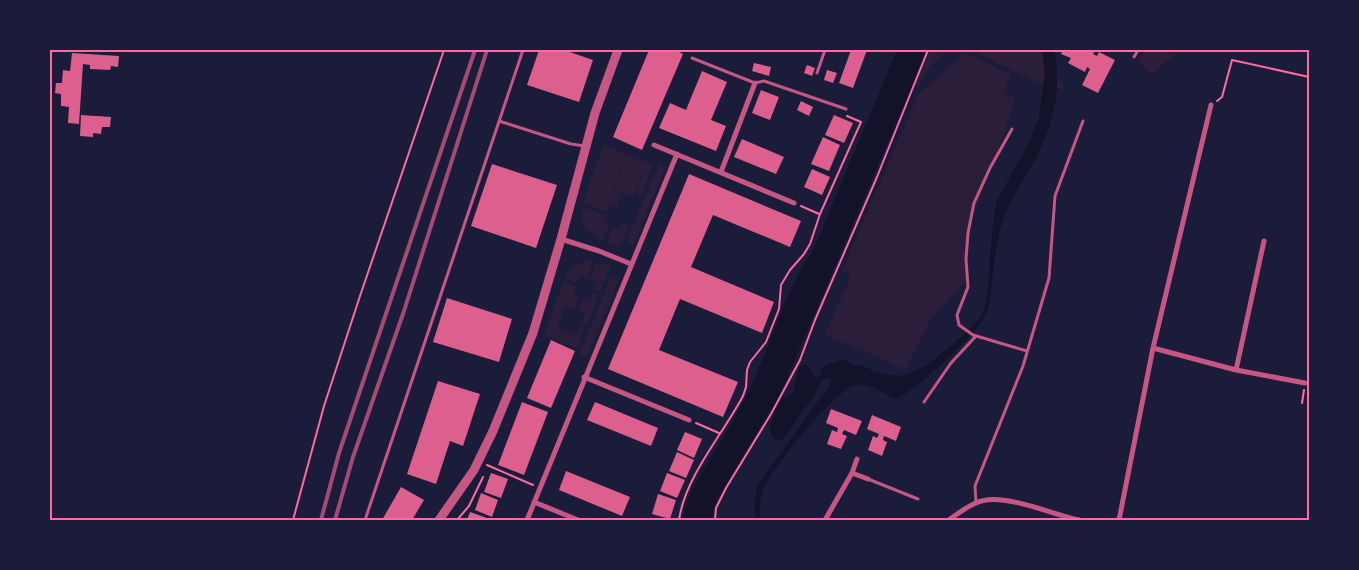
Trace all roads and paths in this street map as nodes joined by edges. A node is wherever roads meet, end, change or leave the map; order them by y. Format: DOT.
graph roads {
  1 [pos="444,50"];
  2 [pos="523,50"];
  3 [pos="618,50"];
  4 [pos="825,50"];
  5 [pos="928,50"];
  6 [pos="1138,50"];
  7 [pos="1134,57"];
  8 [pos="692,58"];
  9 [pos="817,73"];
  10 [pos="1309,77"];
  11 [pos="755,83"];
  12 [pos="1211,105"];
  13 [pos="846,109"];
  14 [pos="500,121"];
  15 [pos="1083,121"];
  16 [pos="1012,129"];
  17 [pos="654,145"];
  18 [pos="586,146"];
  19 [pos="677,154"];
  20 [pos="720,172"];
  21 [pos="794,203"];
  22 [pos="820,214"];
  23 [pos="561,240"];
  24 [pos="1264,241"];
  25 [pos="631,264"];
  26 [pos="975,336"];
  27 [pos="1153,348"];
  28 [pos="1027,351"];
  29 [pos="1236,370"];
  30 [pos="584,377"];
  31 [pos="1305,383"];
  32 [pos="924,402"];
  33 [pos="1302,403"];
  34 [pos="689,420"];
  35 [pos="720,433"];
  36 [pos="857,459"];
  37 [pos="478,461"];
  38 [pos="852,473"];
  39 [pos="484,474"];
  40 [pos="868,479"];
  41 [pos="540,488"];
  42 [pos="918,499"];
  43 [pos="534,502"];
  44 [pos="976,502"];
  45 [pos="293,520"];
  46 [pos="365,520"];
  47 [pos="439,520"];
  48 [pos="457,520"];
  49 [pos="527,520"];
  50 [pos="578,520"];
  51 [pos="679,520"];
  52 [pos="715,520"];
  53 [pos="825,520"];
  54 [pos="949,520"];
  55 [pos="1079,520"];
  56 [pos="1119,520"];
  1 -- 45 [label="path"];
  2 -- 14 [label="lane"];
  3 -- 18 [label="street"];
  4 -- 9 [label="lane"];
  5 -- 52 [label="path"];
  6 -- 7 [label="lane"];
  8 -- 11 [label="lane"];
  10 -- 12 [label="path"];
  11 -- 13 [label="lane"];
  11 -- 20 [label="street"];
  12 -- 27 [label="street"];
  13 -- 22 [label="path"];
  14 -- 18 [label="lane"];
  14 -- 46 [label="lane"];
  15 -- 28 [label="lane"];
  16 -- 26 [label="lane"];
  17 -- 19 [label="street"];
  18 -- 23 [label="street"];
  19 -- 20 [label="street"];
  19 -- 25 [label="street"];
  20 -- 21 [label="street"];
  21 -- 22 [label="path"];
  22 -- 35 [label="path"];
  23 -- 25 [label="street"];
  23 -- 37 [label="street"];
  24 -- 29 [label="street"];
  25 -- 30 [label="street"];
  26 -- 28 [label="lane"];
  26 -- 32 [label="lane"];
  27 -- 29 [label="street"];
  27 -- 56 [label="street"];
  28 -- 44 [label="lane"];
  29 -- 31 [label="street"];
  30 -- 34 [label="street"];
  30 -- 41 [label="street"];
  31 -- 33 [label="path"];
  34 -- 35 [label="path"];
  35 -- 51 [label="path"];
  36 -- 38 [label="street"];
  37 -- 41 [label="path"];
  37 -- 47 [label="street"];
  38 -- 40 [label="street"];
  38 -- 53 [label="street"];
  39 -- 48 [label="path"];
  40 -- 42 [label="lane"];
  41 -- 43 [label="street"];
  43 -- 49 [label="street"];
  43 -- 50 [label="street"];
  44 -- 54 [label="street"];
  44 -- 55 [label="street"];
}
